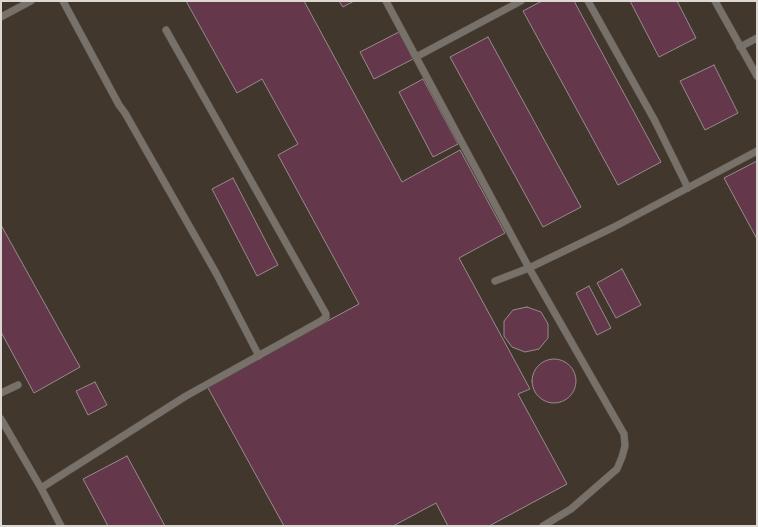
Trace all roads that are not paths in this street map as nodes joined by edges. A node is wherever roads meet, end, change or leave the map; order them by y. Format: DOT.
graph roads {
  1 [pos="31,1"];
  2 [pos="63,1"];
  3 [pos="386,1"];
  4 [pos="521,1"];
  5 [pos="588,1"];
  6 [pos="715,1"];
  7 [pos="1,17"];
  8 [pos="166,30"];
  9 [pos="757,38"];
  10 [pos="740,47"];
  11 [pos="416,57"];
  12 [pos="757,76"];
  13 [pos="757,151"];
  14 [pos="688,188"];
  15 [pos="529,268"];
  16 [pos="495,281"];
  17 [pos="259,356"];
  18 [pos="18,385"];
  19 [pos="1,393"];
  20 [pos="1,419"];
  21 [pos="41,488"];
  22 [pos="61,526"];
  23 [pos="543,526"];
  1 -- 7 [label="lane"];
  2 -- 17 [label="lane"];
  3 -- 11 [label="lane"];
  4 -- 11 [label="lane"];
  5 -- 14 [label="lane"];
  6 -- 10 [label="lane"];
  8 -- 17 [label="lane"];
  9 -- 10 [label="lane"];
  10 -- 12 [label="lane"];
  11 -- 15 [label="lane"];
  13 -- 14 [label="lane"];
  14 -- 15 [label="lane"];
  15 -- 16 [label="lane"];
  15 -- 23 [label="lane"];
  17 -- 21 [label="lane"];
  18 -- 19 [label="lane"];
  20 -- 21 [label="lane"];
  21 -- 22 [label="lane"];
}
